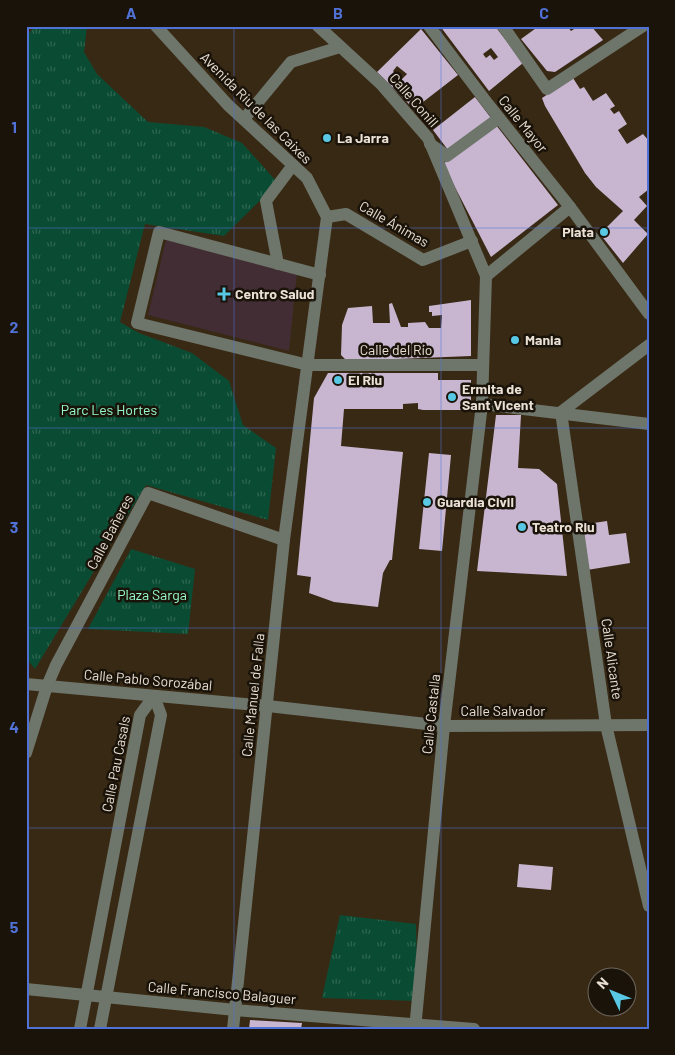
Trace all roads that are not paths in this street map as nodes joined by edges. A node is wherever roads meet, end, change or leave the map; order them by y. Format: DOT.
graph roads {
  1 [pos="156,26"];
  2 [pos="318,26"];
  3 [pos="429,26"];
  4 [pos="503,26"];
  5 [pos="643,26"];
  6 [pos="340,47"];
  7 [pos="499,118"];
  8 [pos="244,119"];
  9 [pos="430,144"];
  10 [pos="293,165"];
  11 [pos="570,207"];
  12 [pos="327,217"];
  13 [pos="472,241"];
  14 [pos="278,264"];
  15 [pos="320,275"];
  16 [pos="486,276"];
  17 [pos="649,314"];
  18 [pos="649,345"];
  19 [pos="308,365"];
  20 [pos="483,365"];
  21 [pos="482,404"];
  22 [pos="561,412"];
  23 [pos="649,424"];
  24 [pos="284,540"];
  25 [pos="26,684"];
  26 [pos="47,686"];
  27 [pos="154,696"];
  28 [pos="268,706"];
  29 [pos="606,725"];
  30 [pos="649,725"];
  31 [pos="444,726"];
  32 [pos="26,753"];
  33 [pos="649,906"];
  34 [pos="26,989"];
  35 [pos="87,994"];
  36 [pos="106,996"];
  37 [pos="236,1010"];
  38 [pos="415,1026"];
  39 [pos="80,1029"];
  40 [pos="100,1029"];
  41 [pos="233,1029"];
  42 [pos="474,1029"];
  1 -- 8 [label="street, Avenida Riu de las Caixes"];
  2 -- 6 [label="street, Calle Conill"];
  3 -- 7 [label="street, Calle Mayor"];
  4 -- 5 [label="street"];
  6 -- 8 [label="street"];
  6 -- 9 [label="street, Calle Conill"];
  7 -- 9 [label="street"];
  7 -- 11 [label="street, Calle Mayor"];
  8 -- 10 [label="street, Avenida Riu de las Caixes"];
  9 -- 13 [label="street, Calle Conill"];
  10 -- 12 [label="street, Avenida Riu de las Caixes"];
  10 -- 14 [label="street"];
  11 -- 16 [label="street"];
  11 -- 17 [label="street, Calle Mayor"];
  12 -- 13 [label="street, Calle Ánimas"];
  12 -- 15 [label="street"];
  13 -- 16 [label="street, Calle Conill"];
  14 -- 15 [label="street"];
  14 -- 19 [label="street, Calle del Río"];
  15 -- 19 [label="street"];
  16 -- 20 [label="street, Calle Castalla"];
  18 -- 22 [label="street"];
  19 -- 20 [label="street, Calle del Río"];
  19 -- 24 [label="street, Calle Manuel de Falla"];
  20 -- 21 [label="street, Calle Castalla"];
  21 -- 22 [label="street"];
  21 -- 31 [label="street, Calle Castalla"];
  22 -- 23 [label="street"];
  22 -- 29 [label="street, Calle Alicante"];
  24 -- 26 [label="street, Calle Bañeres"];
  24 -- 28 [label="street, Calle Manuel de Falla"];
  25 -- 26 [label="street, Calle Pablo Sorozábal"];
  26 -- 27 [label="street, Calle Pablo Sorozábal"];
  26 -- 32 [label="street"];
  27 -- 28 [label="street, Calle Pablo Sorozábal"];
  27 -- 35 [label="street, Calle Pau Casals"];
  27 -- 36 [label="street"];
  28 -- 31 [label="street, Calle Salvador"];
  28 -- 37 [label="street, Calle Manuel de Falla"];
  29 -- 30 [label="street, Calle Salvador"];
  29 -- 31 [label="street, Calle Salvador"];
  29 -- 33 [label="street, Calle Alicante"];
  31 -- 38 [label="street, Calle Castalla"];
  34 -- 35 [label="street, Calle Francisco Balaguer"];
  35 -- 36 [label="street, Calle Francisco Balaguer"];
  35 -- 39 [label="street, Calle Pau Casals"];
  36 -- 37 [label="street, Calle Francisco Balaguer"];
  36 -- 40 [label="street"];
  37 -- 38 [label="street, Calle Francisco Balaguer"];
  37 -- 41 [label="street, Calle Manuel de Falla"];
  38 -- 42 [label="street, Calle Francisco Balaguer"];
}
